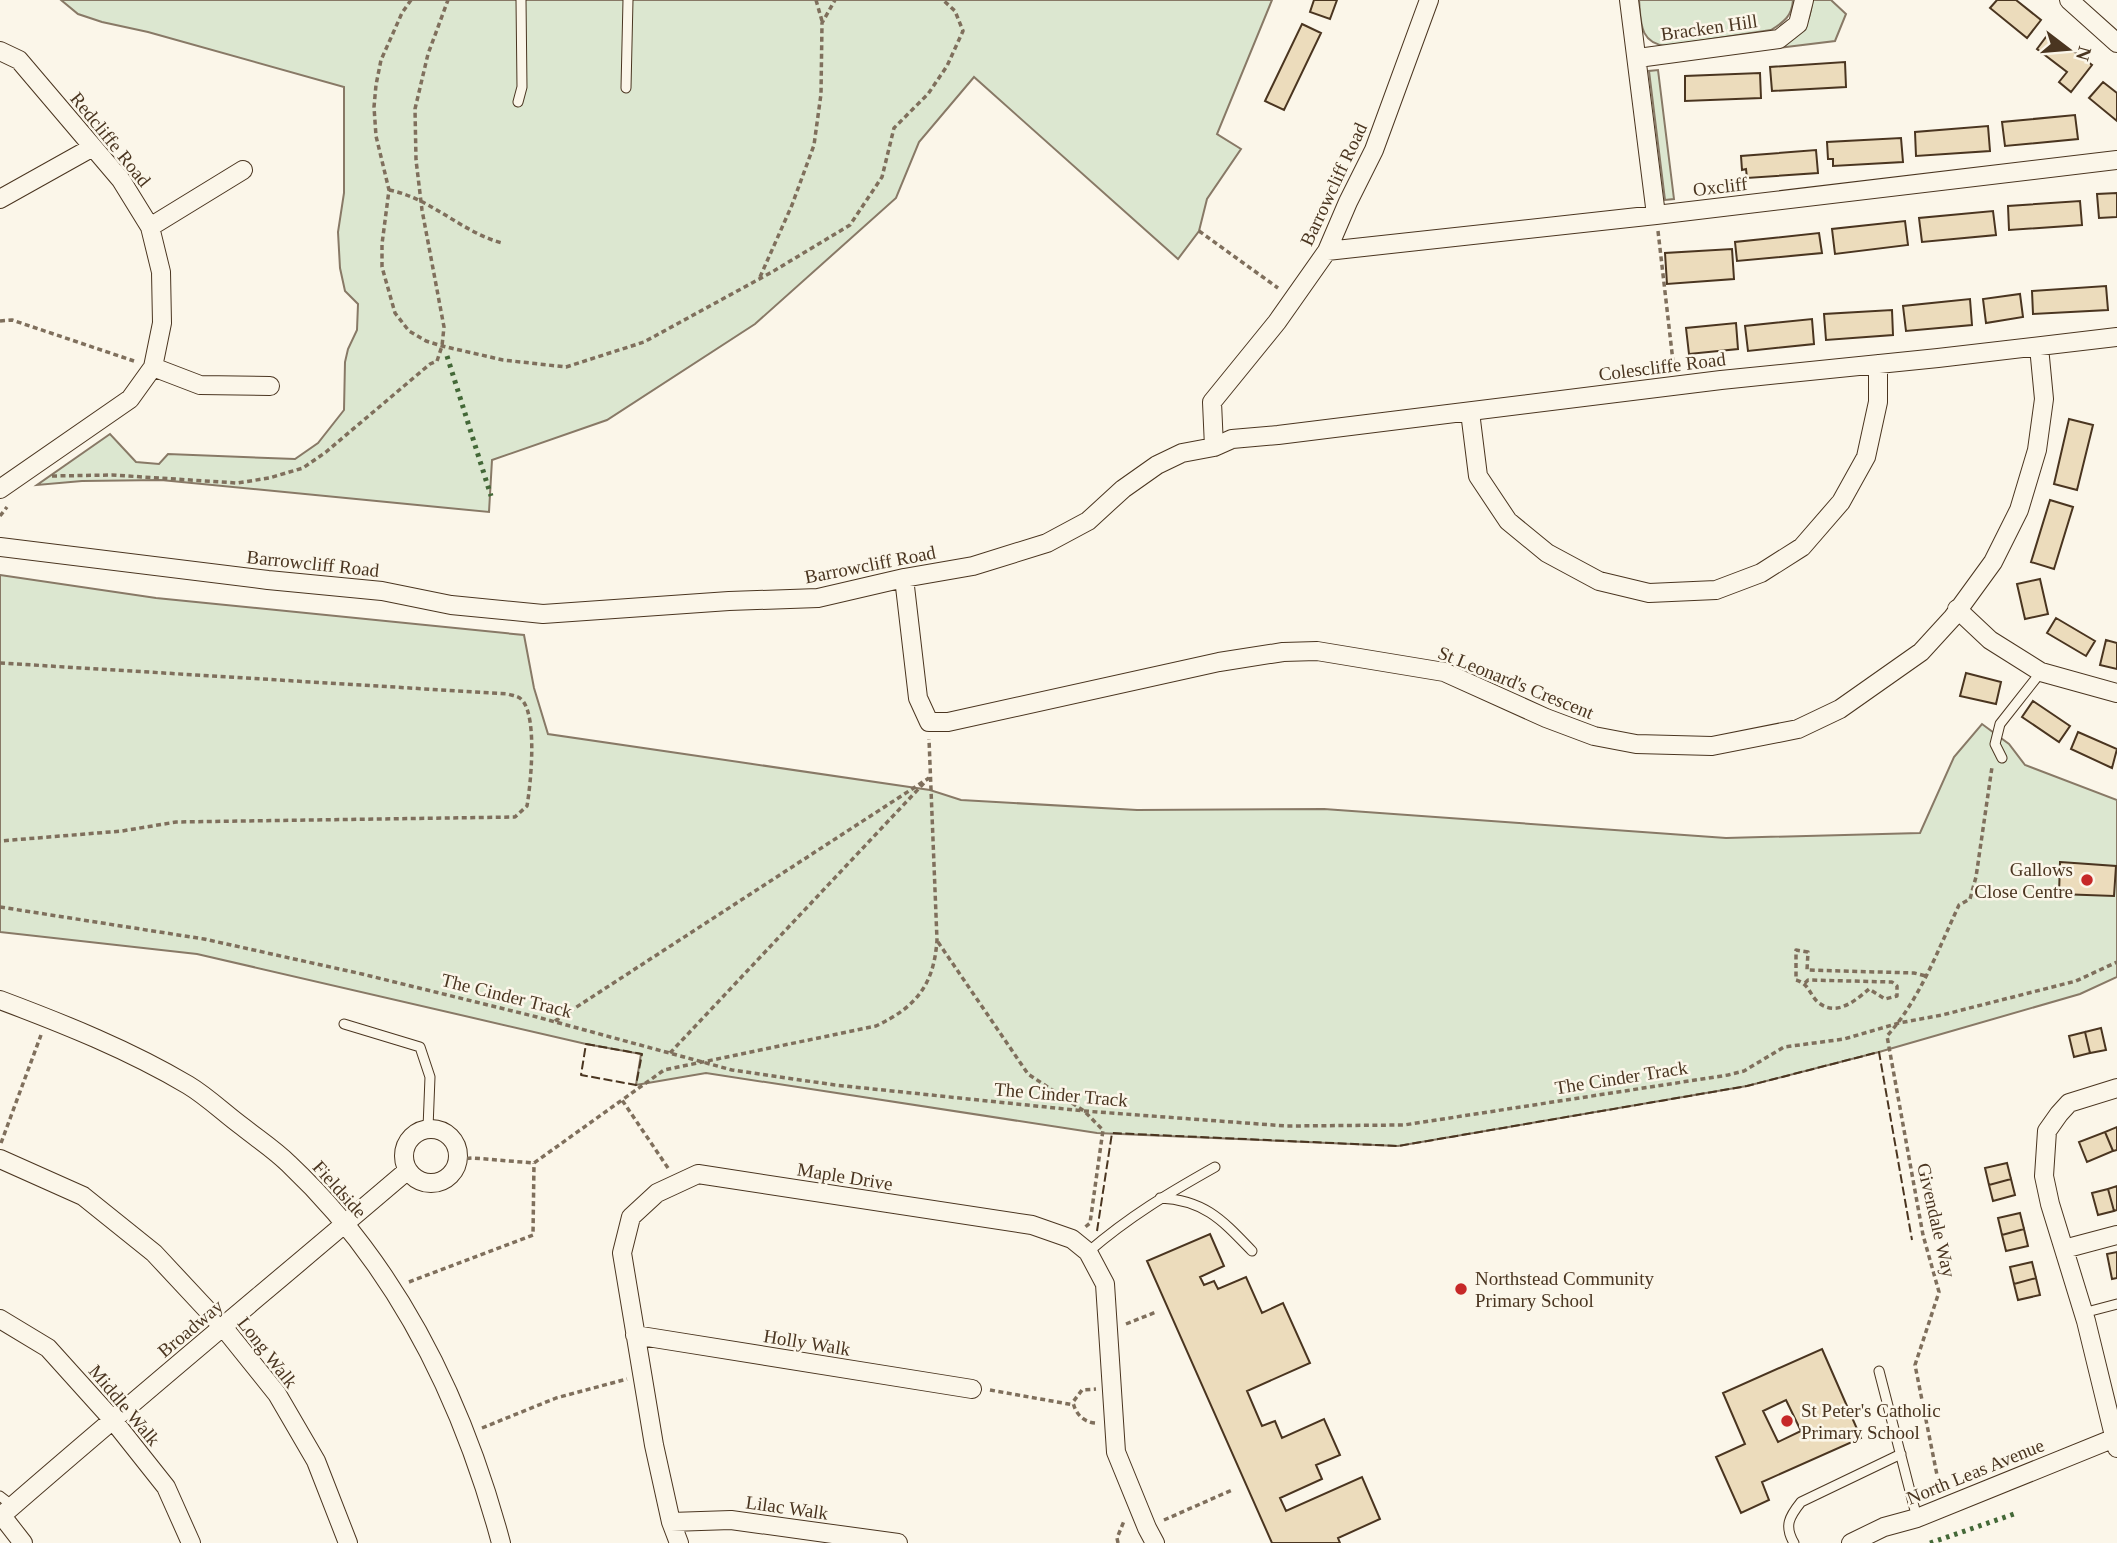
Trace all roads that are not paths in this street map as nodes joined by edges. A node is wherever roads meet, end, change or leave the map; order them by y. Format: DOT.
graph roads {
  1 [pos="522,0"];
  2 [pos="628,0"];
  3 [pos="1429,0"];
  4 [pos="1629,0"];
  5 [pos="1804,0"];
  6 [pos="2069,0"];
  7 [pos="2117,43"];
  8 [pos="0,51"];
  9 [pos="1638,58"];
  10 [pos="626,88"];
  11 [pos="518,102"];
  12 [pos="93,147"];
  13 [pos="2117,160"];
  14 [pos="243,170"];
  15 [pos="0,199"];
  16 [pos="1657,215"];
  17 [pos="150,227"];
  18 [pos="1327,251"];
  19 [pos="2117,337"];
  20 [pos="2039,346"];
  21 [pos="1878,364"];
  22 [pos="153,368"];
  23 [pos="270,386"];
  24 [pos="1470,412"];
  25 [pos="1214,447"];
  26 [pos="0,489"];
  27 [pos="0,548"];
  28 [pos="904,578"];
  29 [pos="1957,609"];
  30 [pos="2041,672"];
  31 [pos="2117,693"];
  32 [pos="2002,758"];
  33 [pos="0,1000"];
  34 [pos="344,1024"];
  35 [pos="2117,1088"];
  36 [pos="428,1128"];
  37 [pos="0,1159"];
  38 [pos="1215,1167"];
  39 [pos="408,1170"];
  40 [pos="1158,1198"];
  41 [pos="345,1224"];
  42 [pos="2117,1235"];
  43 [pos="2064,1248"];
  44 [pos="1252,1251"];
  45 [pos="1088,1252"];
  46 [pos="2117,1304"];
  47 [pos="2084,1313"];
  48 [pos="0,1319"];
  49 [pos="224,1328"];
  50 [pos="635,1335"];
  51 [pos="1879,1371"];
  52 [pos="972,1389"];
  53 [pos="112,1419"];
  54 [pos="2116,1441"];
  55 [pos="1901,1454"];
  56 [pos="4,1509"];
  57 [pos="1917,1518"];
  58 [pos="671,1522"];
  59 [pos="1886,1535"];
  60 [pos="1151,1536"];
  61 [pos="23,1543"];
  62 [pos="191,1543"];
  63 [pos="348,1543"];
  64 [pos="500,1543"];
  65 [pos="679,1543"];
  66 [pos="898,1543"];
  67 [pos="1794,1543"];
  68 [pos="1851,1543"];
  1 -- 11 [label="lane"];
  2 -- 10 [label="lane"];
  3 -- 18 [label="street, Barrowcliff Road"];
  4 -- 9 [label="street, Bracken Hill"];
  5 -- 9 [label="street, Bracken Hill"];
  6 -- 7 [label="street"];
  8 -- 12 [label="street, Redcliffe Road"];
  9 -- 16 [label="street, Bracken Hill"];
  12 -- 15 [label="street"];
  12 -- 17 [label="street, Redcliffe Road"];
  13 -- 16 [label="street, Oxcliff"];
  14 -- 17 [label="street"];
  16 -- 18 [label="street, Oxcliff"];
  17 -- 22 [label="street, Redcliffe Road"];
  18 -- 25 [label="street, Barrowcliff Road"];
  19 -- 20 [label="street, Colescliffe Road"];
  20 -- 21 [label="street, Colescliffe Road"];
  20 -- 29 [label="street, St Leonard's Crescent"];
  21 -- 24 [label="street, Colescliffe Road"];
  21 -- 24 [label="street"];
  22 -- 23 [label="street"];
  22 -- 26 [label="street, Redcliffe Road"];
  24 -- 25 [label="street, Colescliffe Road"];
  25 -- 28 [label="street, Barrowcliff Road"];
  27 -- 28 [label="street, Barrowcliff Road"];
  28 -- 29 [label="street, St Leonard's Crescent"];
  29 -- 30 [label="street"];
  30 -- 31 [label="street"];
  30 -- 32 [label="lane"];
  33 -- 41 [label="street, Fieldside"];
  34 -- 36 [label="lane"];
  35 -- 43 [label="street"];
  36 -- 39 [label="street"];
  36 -- 39 [label="street"];
  37 -- 49 [label="street, Long Walk"];
  38 -- 40 [label="lane"];
  39 -- 41 [label="street, Broadway"];
  40 -- 44 [label="lane"];
  40 -- 45 [label="lane"];
  41 -- 49 [label="street, Broadway"];
  41 -- 64 [label="street, Fieldside"];
  42 -- 43 [label="street"];
  43 -- 47 [label="street"];
  45 -- 50 [label="street, Maple Drive"];
  45 -- 60 [label="street, Maple Drive"];
  46 -- 47 [label="lane"];
  47 -- 54 [label="street"];
  48 -- 53 [label="street, Middle Walk"];
  49 -- 53 [label="street, Broadway"];
  49 -- 63 [label="street, Long Walk"];
  50 -- 52 [label="street, Holly Walk"];
  50 -- 58 [label="street, Maple Drive"];
  51 -- 55 [label="lane"];
  53 -- 56 [label="street, Broadway"];
  53 -- 62 [label="street, Middle Walk"];
  54 -- 57 [label="street, North Leas Avenue"];
  55 -- 57 [label="lane"];
  55 -- 67 [label="lane"];
  56 -- 61 [label="street"];
  57 -- 59 [label="street, North Leas Avenue"];
  58 -- 65 [label="street, Maple Drive"];
  58 -- 66 [label="street, Lilac Walk"];
  59 -- 68 [label="street, North Leas Avenue"];
}
